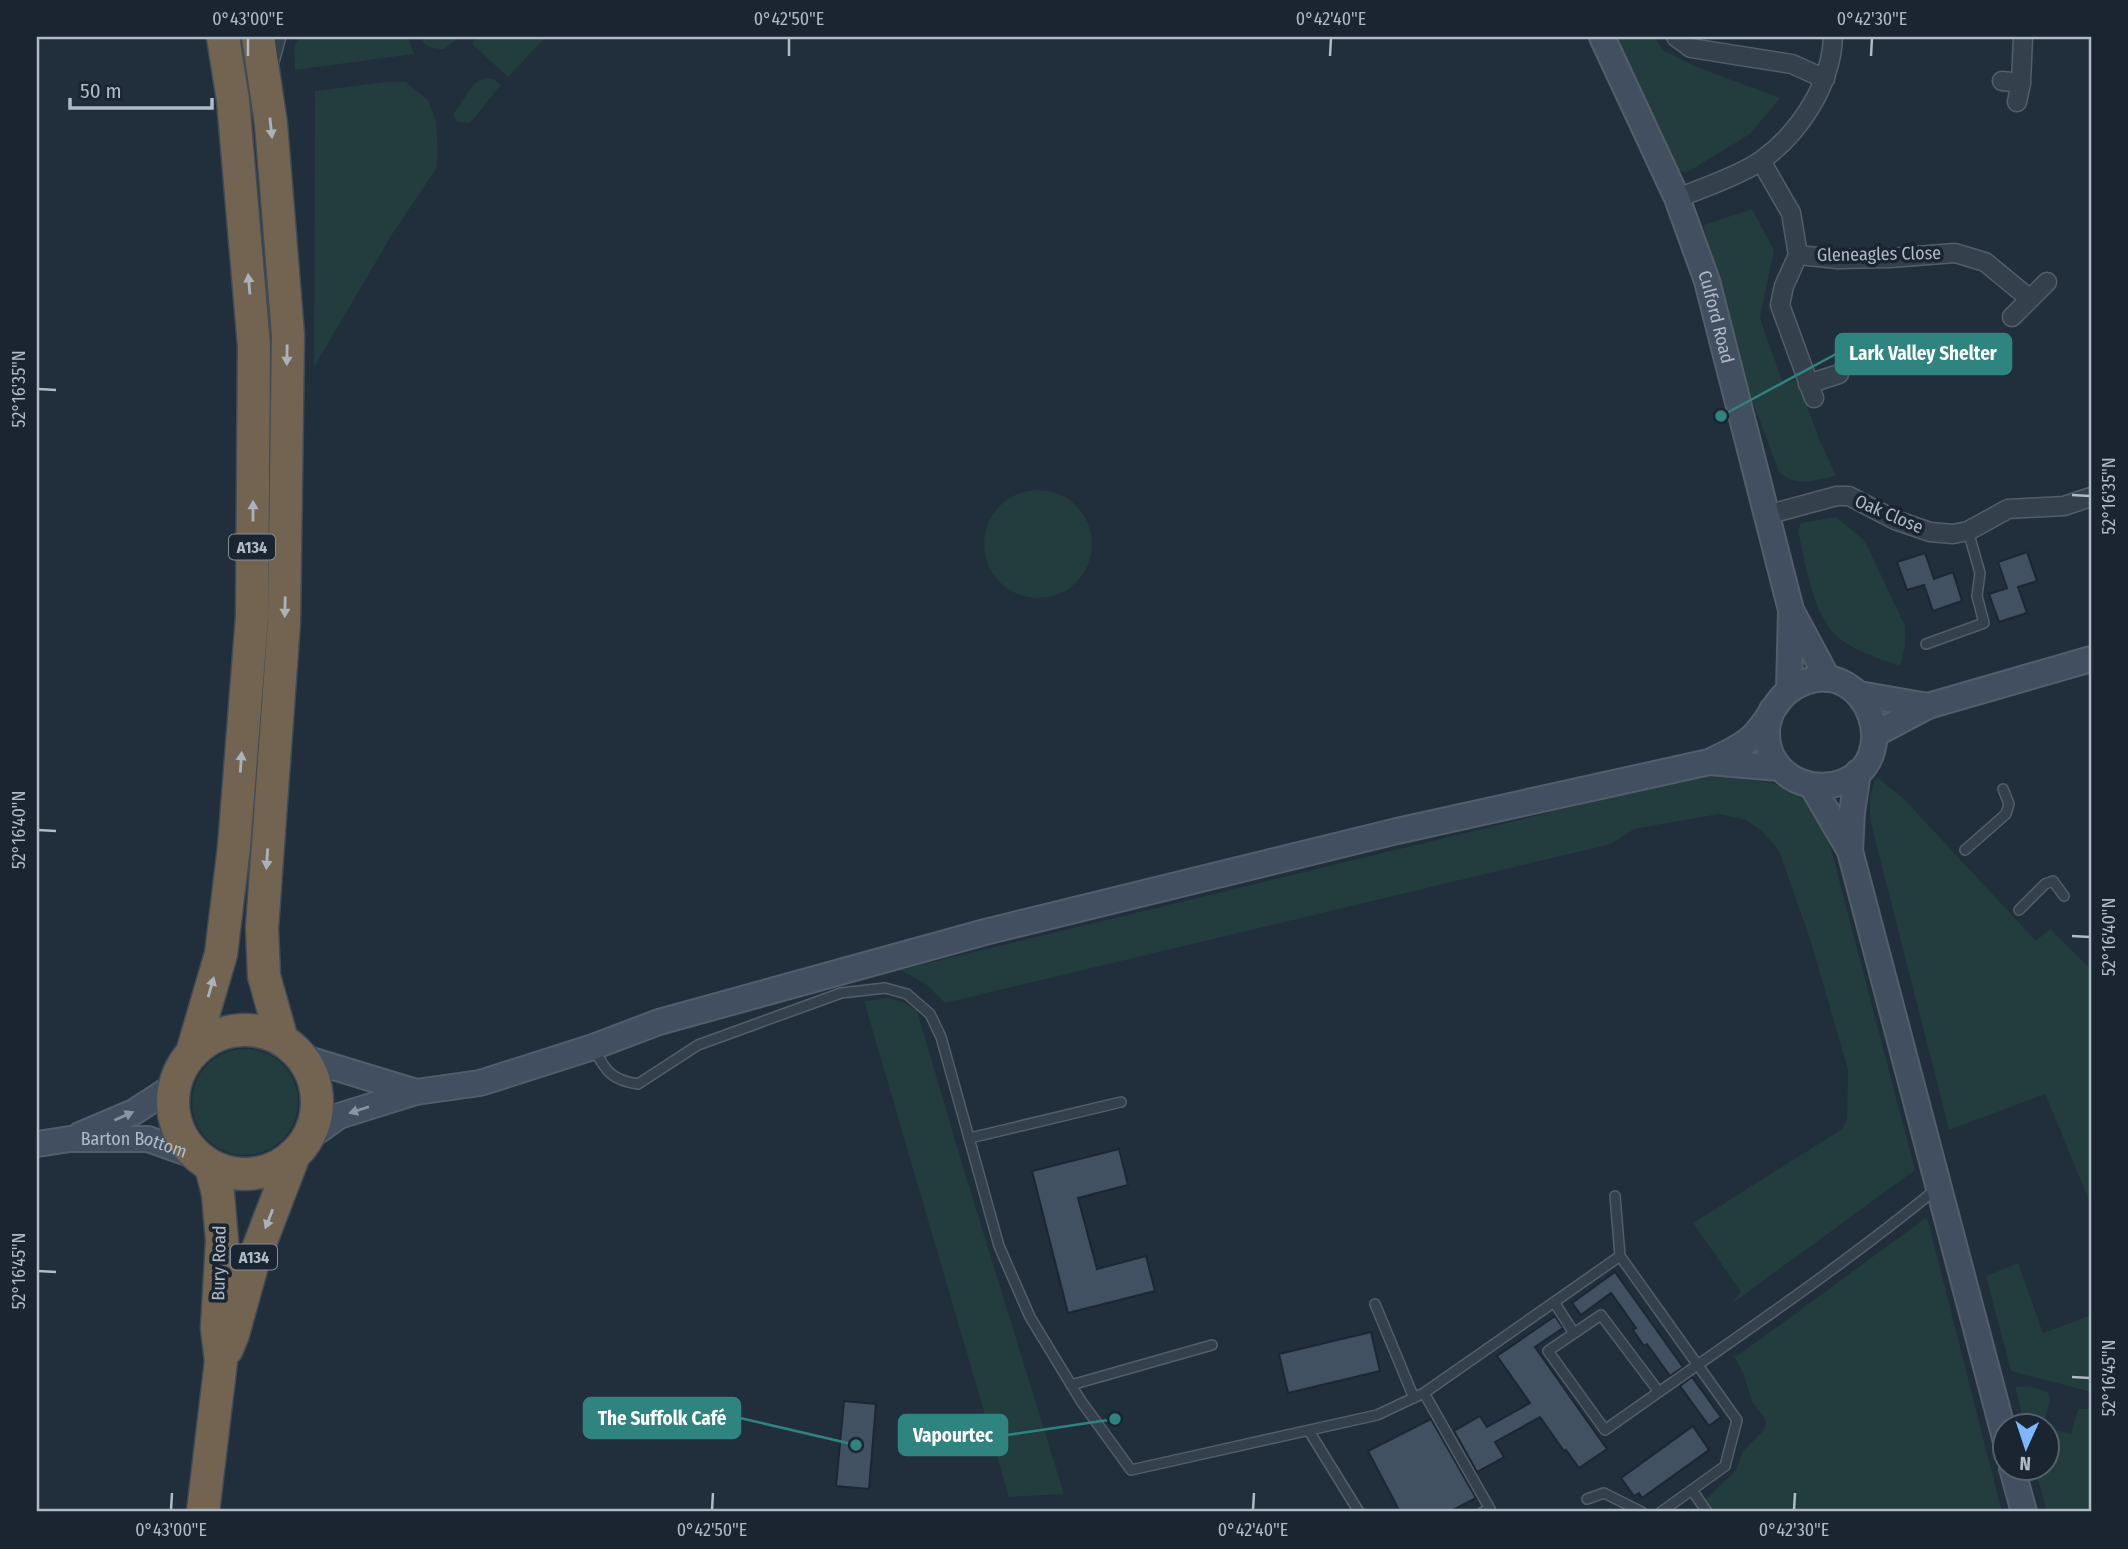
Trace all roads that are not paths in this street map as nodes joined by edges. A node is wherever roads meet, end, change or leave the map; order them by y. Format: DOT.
graph roads {
  1 [pos="223,37"];
  2 [pos="258,37"];
  3 [pos="281,37"];
  4 [pos="1602,37"];
  5 [pos="1676,37"];
  6 [pos="1833,37"];
  7 [pos="2023,37"];
  8 [pos="1825,79"];
  9 [pos="2001,81"];
  10 [pos="2021,83"];
  11 [pos="266,88"];
  12 [pos="2017,103"];
  13 [pos="1761,161"];
  14 [pos="1677,198"];
  15 [pos="1798,255"];
  16 [pos="2047,282"];
  17 [pos="2030,299"];
  18 [pos="2012,317"];
  19 [pos="1839,374"];
  20 [pos="2091,498"];
  21 [pos="1766,515"];
  22 [pos="1968,531"];
  23 [pos="1791,610"];
  24 [pos="1926,644"];
  25 [pos="2091,659"];
  26 [pos="1828,679"];
  27 [pos="1789,689"];
  28 [pos="1859,694"];
  29 [pos="1928,706"];
  30 [pos="1772,710"];
  31 [pos="1875,734"];
  32 [pos="1709,762"];
  33 [pos="1779,768"];
  34 [pos="1858,772"];
  35 [pos="1812,786"];
  36 [pos="2003,789"];
  37 [pos="1965,850"];
  38 [pos="1850,851"];
  39 [pos="2064,896"];
  40 [pos="2019,910"];
  41 [pos="292,1048"];
  42 [pos="593,1048"];
  43 [pos="191,1053"];
  44 [pos="174,1086"];
  45 [pos="416,1092"];
  46 [pos="1121,1102"];
  47 [pos="970,1138"];
  48 [pos="70,1139"];
  49 [pos="37,1144"];
  50 [pos="301,1147"];
  51 [pos="204,1161"];
  52 [pos="1939,1186"];
  53 [pos="1615,1196"];
  54 [pos="1620,1256"];
  55 [pos="1554,1302"];
  56 [pos="1375,1304"];
  57 [pos="1574,1333"];
  58 [pos="1212,1345"];
  59 [pos="221,1361"];
  60 [pos="1697,1364"];
  61 [pos="1071,1385"];
  62 [pos="1659,1392"];
  63 [pos="1424,1393"];
  64 [pos="1414,1398"];
  65 [pos="1998,1412"];
  66 [pos="1309,1430"];
  67 [pos="2016,1482"];
  68 [pos="1692,1490"];
  69 [pos="1587,1499"];
  70 [pos="203,1512"];
  71 [pos="1359,1512"];
  72 [pos="1483,1512"];
  73 [pos="1642,1512"];
  74 [pos="1661,1512"];
  75 [pos="1707,1512"];
  76 [pos="2024,1512"];
  43 -- 1 [label="highway, A134, one-way"];
  2 -- 11 [label="highway, A134"];
  3 -- 11 [label="lane"];
  4 -- 14 [label="main road, Culford Road"];
  5 -- 8 [label="street"];
  6 -- 8 [label="street"];
  7 -- 10 [label="street"];
  8 -- 13 [label="street"];
  9 -- 10 [label="street"];
  10 -- 12 [label="street"];
  11 -- 41 [label="highway, A134, one-way"];
  13 -- 14 [label="street"];
  13 -- 15 [label="street, Gleneagles Close"];
  14 -- 21 [label="main road, Culford Road"];
  15 -- 17 [label="street, Gleneagles Close"];
  15 -- 19 [label="street, Gleneagles Close"];
  16 -- 17 [label="street"];
  17 -- 18 [label="street"];
  20 -- 22 [label="street, Oak Close"];
  21 -- 22 [label="street, Oak Close"];
  21 -- 23 [label="main road, Culford Road"];
  22 -- 24 [label="lane"];
  23 -- 26 [label="main road, Culford Road"];
  23 -- 27 [label="main road, Culford Road"];
  25 -- 29 [label="main road"];
  26 -- 27 [label="main road"];
  26 -- 28 [label="main road"];
  27 -- 30 [label="main road"];
  28 -- 29 [label="main road"];
  28 -- 31 [label="main road"];
  29 -- 31 [label="main road"];
  30 -- 32 [label="main road"];
  30 -- 33 [label="main road"];
  31 -- 34 [label="main road"];
  32 -- 33 [label="main road"];
  32 -- 42 [label="main road"];
  33 -- 35 [label="main road"];
  34 -- 35 [label="main road"];
  34 -- 38 [label="main road"];
  35 -- 38 [label="main road"];
  36 -- 37 [label="lane"];
  38 -- 52 [label="main road"];
  39 -- 40 [label="lane"];
  41 -- 43 [label="highway"];
  41 -- 45 [label="main road"];
  41 -- 50 [label="highway"];
  42 -- 45 [label="main road"];
  42 -- 47 [label="lane"];
  43 -- 44 [label="highway"];
  48 -- 44 [label="main road, Barton Bottom, one-way"];
  44 -- 51 [label="highway"];
  45 -- 50 [label="main road, one-way"];
  46 -- 47 [label="lane"];
  47 -- 61 [label="lane"];
  48 -- 49 [label="main road, Barton Bottom"];
  48 -- 51 [label="main road, Barton Bottom"];
  50 -- 51 [label="highway"];
  50 -- 59 [label="highway, Bury Road / A134, one-way"];
  51 -- 59 [label="highway, Bury Road / A134"];
  52 -- 60 [label="lane"];
  52 -- 65 [label="main road"];
  53 -- 54 [label="lane"];
  54 -- 55 [label="lane"];
  54 -- 60 [label="lane"];
  55 -- 57 [label="lane"];
  55 -- 63 [label="lane"];
  56 -- 64 [label="lane"];
  57 -- 62 [label="lane"];
  57 -- 62 [label="lane"];
  58 -- 61 [label="lane"];
  59 -- 70 [label="highway, Bury Road / A134"];
  60 -- 62 [label="lane"];
  60 -- 68 [label="lane"];
  61 -- 66 [label="lane"];
  63 -- 64 [label="lane"];
  63 -- 72 [label="lane"];
  64 -- 66 [label="lane"];
  66 -- 71 [label="lane"];
  67 -- 76 [label="main road"];
  68 -- 74 [label="lane"];
  68 -- 75 [label="lane"];
  69 -- 73 [label="lane"];
}
